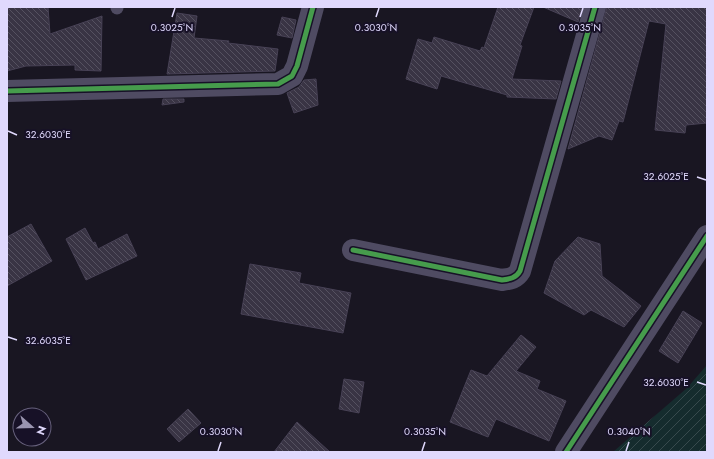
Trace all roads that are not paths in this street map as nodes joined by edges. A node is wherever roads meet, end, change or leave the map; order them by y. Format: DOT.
graph roads {
  1 [pos="313,7"];
  2 [pos="594,7"];
  3 [pos="7,91"];
  4 [pos="707,236"];
  5 [pos="353,250"];
  6 [pos="566,452"];
  1 -- 3 [label="street"];
  2 -- 5 [label="street"];
  4 -- 6 [label="street"];
}
